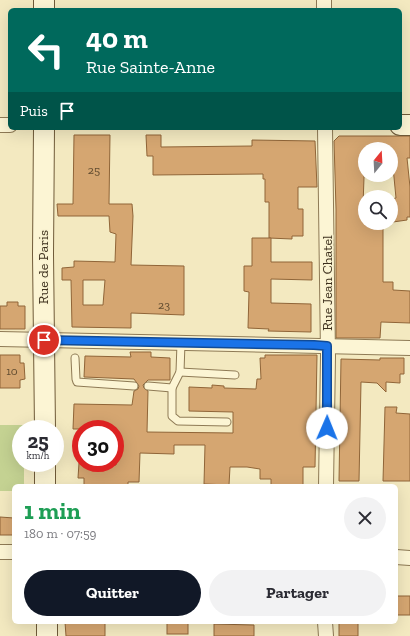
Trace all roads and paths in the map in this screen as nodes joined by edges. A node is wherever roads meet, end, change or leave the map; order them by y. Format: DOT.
graph roads {
  1 [pos="44,130"];
  2 [pos="325,130"];
  3 [pos="0,339"];
  4 [pos="44,340"];
  5 [pos="181,343"];
  6 [pos="327,346"];
  7 [pos="410,348"];
  8 [pos="75,358"];
  9 [pos="180,372"];
  10 [pos="235,375"];
  11 [pos="134,386"];
  12 [pos="148,386"];
  13 [pos="172,388"];
  14 [pos="45,420"];
  15 [pos="227,422"];
  16 [pos="45,472"];
  17 [pos="45,484"];
  18 [pos="326,484"];
  19 [pos="0,552"];
  20 [pos="12,552"];
  21 [pos="398,558"];
  22 [pos="410,558"];
  23 [pos="47,624"];
  24 [pos="326,624"];
  25 [pos="47,636"];
  26 [pos="326,636"];
  1 -- 4 [label="main road, Rue de Paris"];
  2 -- 6 [label="street, Rue Jean Chatel"];
  3 -- 4 [label="street"];
  4 -- 5 [label="street"];
  4 -- 14 [label="main road, Rue de Paris"];
  5 -- 6 [label="street"];
  5 -- 9 [label="lane"];
  6 -- 7 [label="street"];
  6 -- 18 [label="street, Rue Jean Chatel"];
  8 -- 11 [label="lane"];
  9 -- 10 [label="lane"];
  9 -- 13 [label="lane"];
  12 -- 13 [label="lane"];
  13 -- 15 [label="lane"];
  16 -- 17 [label="main road"];
  19 -- 20 [label="street"];
  21 -- 22 [label="street"];
  23 -- 25 [label="main road"];
  24 -- 26 [label="street"];
}
